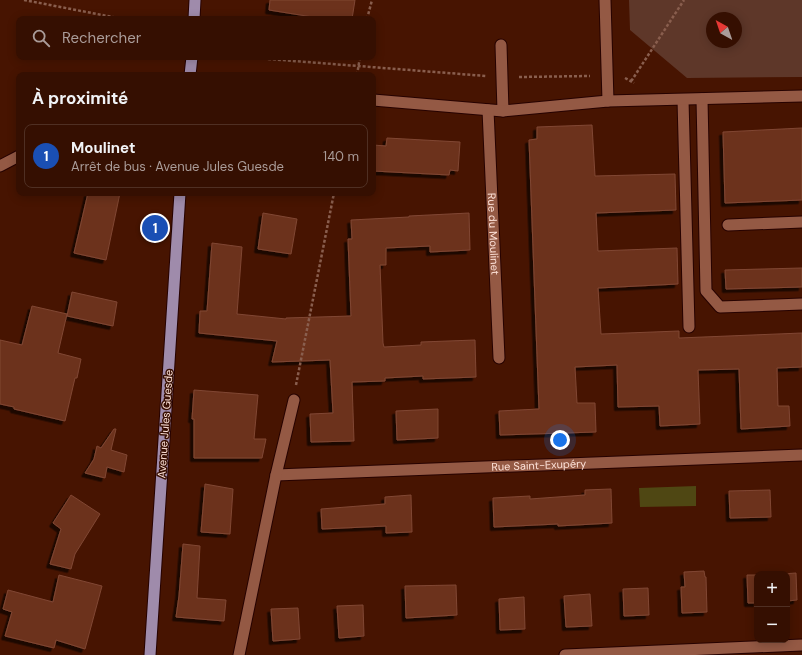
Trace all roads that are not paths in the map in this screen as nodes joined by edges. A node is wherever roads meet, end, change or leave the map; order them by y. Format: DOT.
graph roads {
  1 [pos="195,0"];
  2 [pos="605,0"];
  3 [pos="194,16"];
  4 [pos="501,45"];
  5 [pos="192,60"];
  6 [pos="190,72"];
  7 [pos="802,96"];
  8 [pos="702,99"];
  9 [pos="376,100"];
  10 [pos="683,100"];
  11 [pos="608,101"];
  12 [pos="488,110"];
  13 [pos="503,111"];
  14 [pos="16,158"];
  15 [pos="0,166"];
  16 [pos="180,196"];
  17 [pos="802,222"];
  18 [pos="728,225"];
  19 [pos="802,304"];
  20 [pos="689,327"];
  21 [pos="499,358"];
  22 [pos="294,400"];
  23 [pos="802,455"];
  24 [pos="276,475"];
  25 [pos="802,645"];
  26 [pos="150,655"];
  27 [pos="239,655"];
  28 [pos="564,655"];
  29 [pos="583,655"];
  1 -- 3 [label="main road"];
  2 -- 11 [label="street"];
  4 -- 13 [label="street"];
  5 -- 6 [label="main road"];
  7 -- 8 [label="street"];
  8 -- 10 [label="street"];
  8 -- 19 [label="street"];
  9 -- 12 [label="street"];
  10 -- 11 [label="street"];
  10 -- 20 [label="street"];
  11 -- 13 [label="street"];
  12 -- 13 [label="street"];
  12 -- 21 [label="street, Rue du Moulinet"];
  14 -- 15 [label="street"];
  16 -- 26 [label="main road, Avenue Jules Guesde"];
  17 -- 18 [label="street"];
  22 -- 24 [label="street"];
  23 -- 24 [label="street, Rue Saint-Exupéry"];
  24 -- 27 [label="street"];
  25 -- 29 [label="street"];
  28 -- 29 [label="street"];
}
